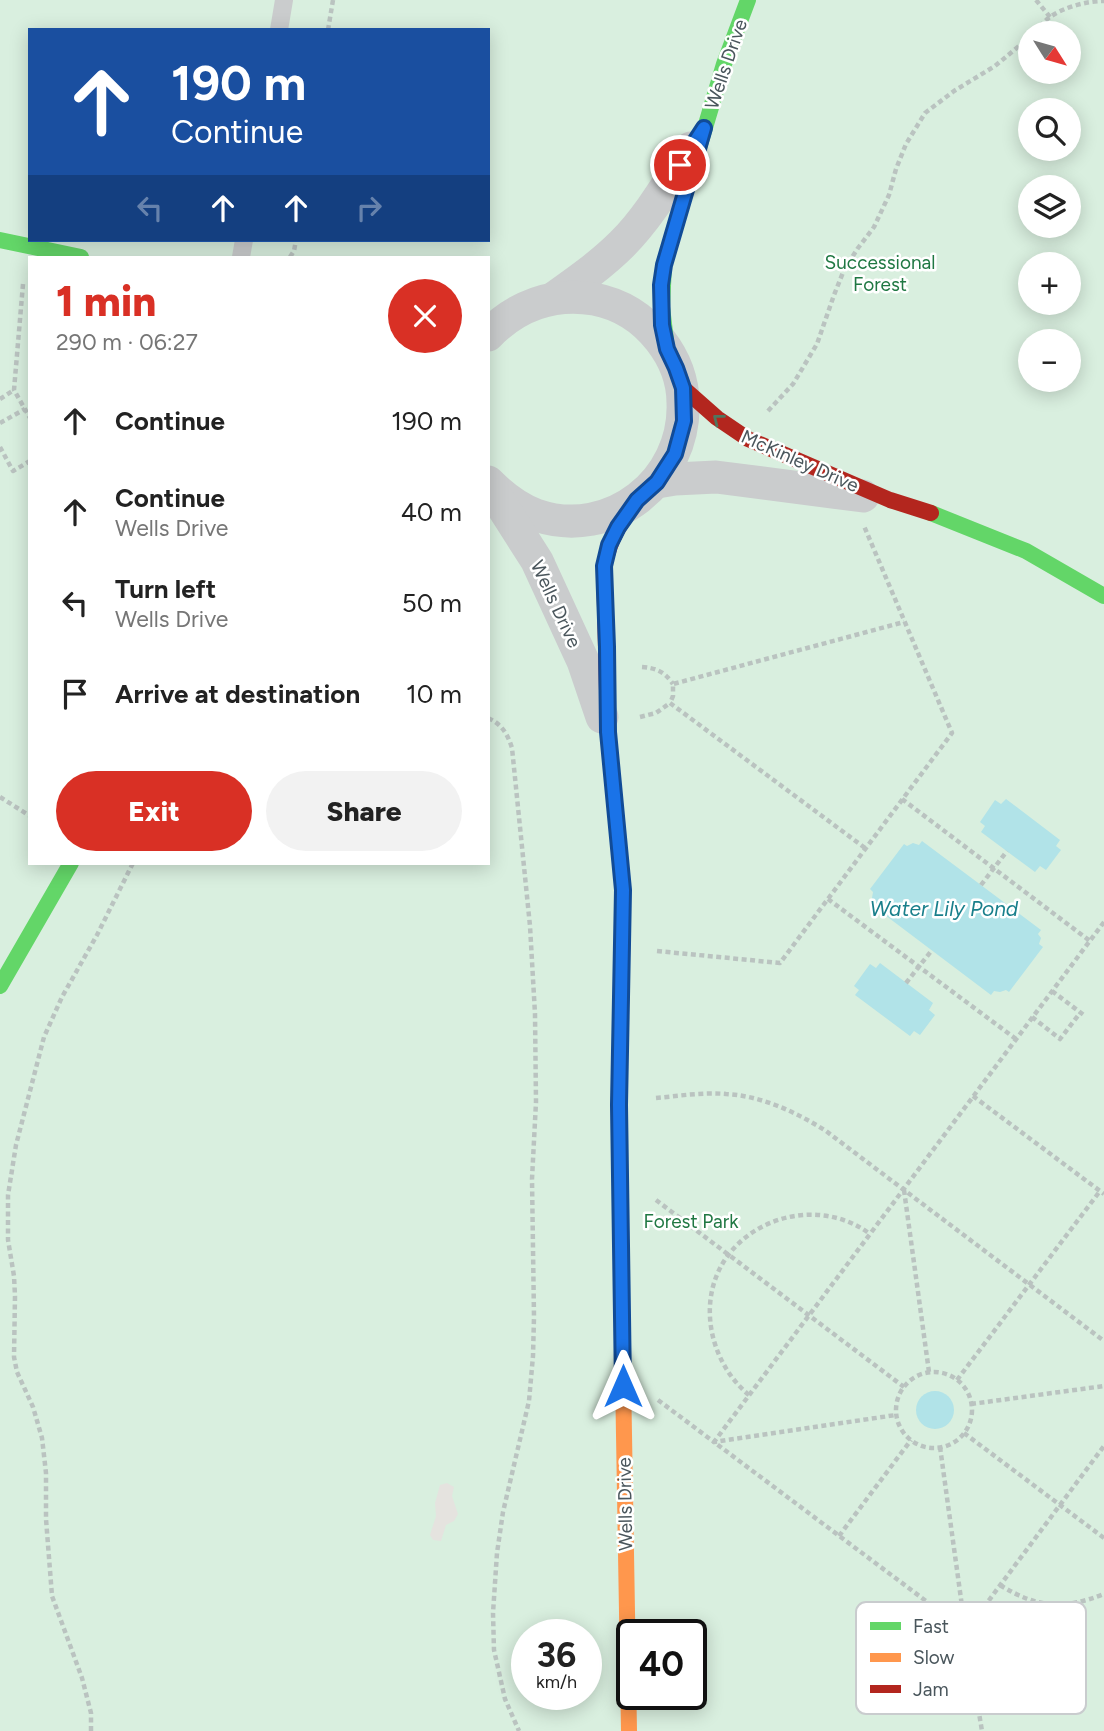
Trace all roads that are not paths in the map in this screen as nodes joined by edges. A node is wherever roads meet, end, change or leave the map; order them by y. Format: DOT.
graph roads {
  1 [pos="284,0"];
  2 [pos="748,0"];
  3 [pos="279,28"];
  4 [pos="704,128"];
  5 [pos="0,240"];
  6 [pos="76,256"];
  7 [pos="554,298"];
  8 [pos="500,318"];
  9 [pos="490,333"];
  10 [pos="667,349"];
  11 [pos="683,388"];
  12 [pos="490,485"];
  13 [pos="490,486"];
  14 [pos="647,491"];
  15 [pos="890,500"];
  16 [pos="1104,596"];
  17 [pos="608,732"];
  18 [pos="70,865"];
  19 [pos="0,986"];
  20 [pos="629,1731"];
  1 -- 3 [label="lane"];
  2 -- 4 [label="street, Wells Drive"];
  4 -- 7 [label="street, Wells Drive"];
  4 -- 10 [label="street, Wells Drive"];
  5 -- 6 [label="street"];
  7 -- 8 [label="street"];
  7 -- 10 [label="street"];
  8 -- 9 [label="street"];
  10 -- 11 [label="street"];
  11 -- 14 [label="street"];
  15 -- 11 [label="street, McKinley Drive, one-way"];
  12 -- 14 [label="street"];
  13 -- 17 [label="street, Wells Drive"];
  14 -- 15 [label="street, McKinley Drive"];
  14 -- 17 [label="street, Wells Drive"];
  15 -- 16 [label="street, McKinley Drive"];
  17 -- 20 [label="street, Wells Drive"];
  18 -- 19 [label="street"];
}
